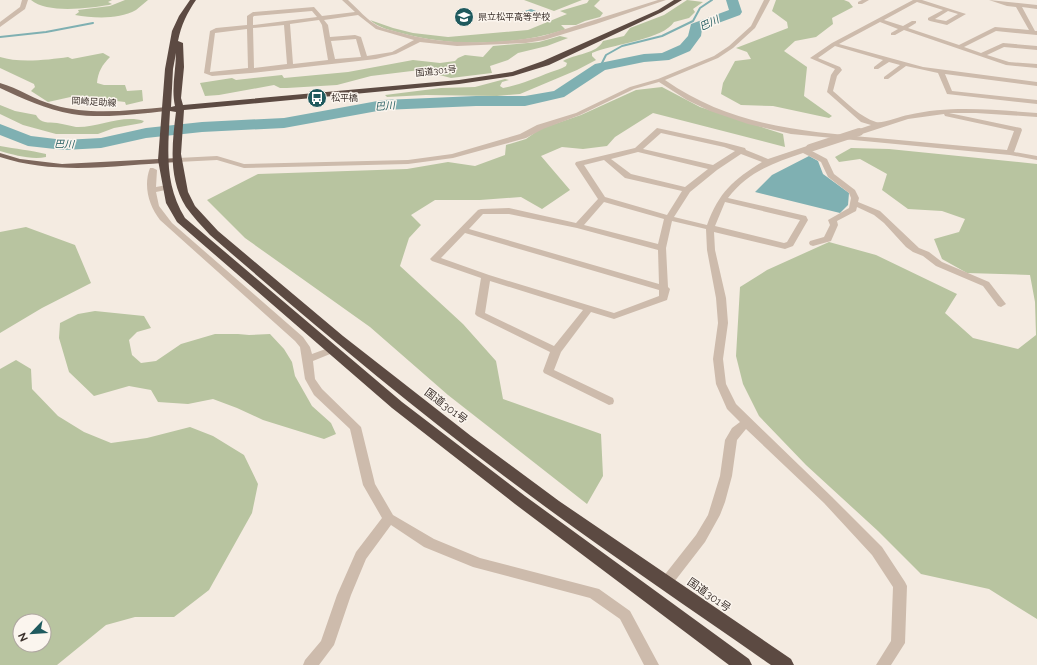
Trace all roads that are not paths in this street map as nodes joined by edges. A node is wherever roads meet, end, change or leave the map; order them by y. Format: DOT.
graph roads {
  1 [pos="25,0"];
  2 [pos="193,0"];
  3 [pos="344,0"];
  4 [pos="663,0"];
  5 [pos="679,0"];
  6 [pos="767,0"];
  7 [pos="866,0"];
  8 [pos="916,0"];
  9 [pos="992,0"];
  10 [pos="860,3"];
  11 [pos="1018,5"];
  12 [pos="1037,7"];
  13 [pos="947,10"];
  14 [pos="359,13"];
  15 [pos="321,19"];
  16 [pos="879,20"];
  17 [pos="914,22"];
  18 [pos="287,23"];
  19 [pos="0,25"];
  20 [pos="249,26"];
  21 [pos="179,27"];
  22 [pos="904,28"];
  23 [pos="939,31"];
  24 [pos="1035,32"];
  25 [pos="893,34"];
  26 [pos="929,37"];
  27 [pos="328,39"];
  28 [pos="419,40"];
  29 [pos="834,44"];
  30 [pos="960,47"];
  31 [pos="1037,48"];
  32 [pos="982,55"];
  33 [pos="364,58"];
  34 [pos="889,59"];
  35 [pos="332,62"];
  36 [pos="905,64"];
  37 [pos="1037,66"];
  38 [pos="290,67"];
  39 [pos="876,68"];
  40 [pos="251,71"];
  41 [pos="941,72"];
  42 [pos="886,78"];
  43 [pos="660,80"];
  44 [pos="1037,84"];
  45 [pos="0,85"];
  46 [pos="1037,102"];
  47 [pos="180,110"];
  48 [pos="167,111"];
  49 [pos="938,112"];
  50 [pos="1037,115"];
  51 [pos="877,125"];
  52 [pos="807,149"];
  53 [pos="638,150"];
  54 [pos="742,150"];
  55 [pos="1010,153"];
  56 [pos="0,155"];
  57 [pos="177,157"];
  58 [pos="163,158"];
  59 [pos="606,158"];
  60 [pos="1037,158"];
  61 [pos="768,162"];
  62 [pos="714,168"];
  63 [pos="153,170"];
  64 [pos="167,187"];
  65 [pos="151,190"];
  66 [pos="687,190"];
  67 [pos="602,199"];
  68 [pos="723,199"];
  69 [pos="855,203"];
  70 [pos="670,218"];
  71 [pos="175,222"];
  72 [pos="578,226"];
  73 [pos="710,228"];
  74 [pos="463,230"];
  75 [pos="813,243"];
  76 [pos="662,248"];
  77 [pos="486,277"];
  78 [pos="665,288"];
  79 [pos="1001,304"];
  80 [pos="588,309"];
  81 [pos="331,350"];
  82 [pos="556,351"];
  83 [pos="308,359"];
  84 [pos="609,401"];
  85 [pos="747,423"];
  86 [pos="388,518"];
  87 [pos="666,582"];
  88 [pos="310,665"];
  89 [pos="652,665"];
  90 [pos="743,665"];
  91 [pos="785,665"];
  92 [pos="883,665"];
  1 -- 19 [label="street"];
  2 -- 21 [label="highway, 国道301号"];
  3 -- 14 [label="street"];
  4 -- 28 [label="street"];
  5 -- 47 [label="highway, 国道301号"];
  6 -- 43 [label="street"];
  7 -- 10 [label="street"];
  8 -- 13 [label="street"];
  8 -- 16 [label="street"];
  9 -- 11 [label="street"];
  11 -- 12 [label="street"];
  11 -- 24 [label="street"];
  13 -- 13 [label="street"];
  14 -- 15 [label="street"];
  14 -- 28 [label="street"];
  15 -- 18 [label="street"];
  15 -- 20 [label="street"];
  15 -- 27 [label="street"];
  16 -- 22 [label="street"];
  16 -- 29 [label="street"];
  17 -- 22 [label="street"];
  18 -- 20 [label="street"];
  18 -- 38 [label="street"];
  20 -- 40 [label="street"];
  20 -- 40 [label="street"];
  21 -- 47 [label="highway, 国道301号"];
  21 -- 48 [label="highway, 国道301号"];
  22 -- 25 [label="street"];
  22 -- 26 [label="street"];
  23 -- 26 [label="street"];
  24 -- 30 [label="street"];
  26 -- 30 [label="street"];
  27 -- 33 [label="street"];
  27 -- 35 [label="street"];
  28 -- 33 [label="street"];
  29 -- 34 [label="street"];
  29 -- 51 [label="street"];
  30 -- 32 [label="street"];
  31 -- 32 [label="street"];
  32 -- 37 [label="street"];
  33 -- 35 [label="street"];
  34 -- 36 [label="street"];
  34 -- 39 [label="street"];
  35 -- 38 [label="street"];
  36 -- 41 [label="street"];
  36 -- 42 [label="street"];
  38 -- 40 [label="street"];
  41 -- 44 [label="street"];
  41 -- 46 [label="street"];
  43 -- 55 [label="street"];
  43 -- 57 [label="street"];
  45 -- 48 [label="main road, 岡崎足助線"];
  47 -- 48 [label="highway, 国道301号"];
  47 -- 57 [label="highway, 国道301号"];
  48 -- 58 [label="highway, 国道301号"];
  49 -- 50 [label="street"];
  49 -- 51 [label="street"];
  49 -- 55 [label="street"];
  51 -- 52 [label="street, bridge"];
  52 -- 61 [label="street"];
  52 -- 69 [label="street"];
  53 -- 54 [label="street"];
  53 -- 59 [label="street"];
  53 -- 62 [label="street"];
  54 -- 61 [label="street"];
  54 -- 62 [label="street"];
  55 -- 60 [label="street"];
  56 -- 58 [label="main road"];
  57 -- 58 [label="main road"];
  57 -- 87 [label="highway, 国道301号"];
  58 -- 64 [label="highway, 国道301号"];
  59 -- 66 [label="street"];
  59 -- 67 [label="street"];
  61 -- 68 [label="street"];
  62 -- 66 [label="street"];
  63 -- 65 [label="street"];
  64 -- 65 [label="street"];
  64 -- 71 [label="highway, 国道301号"];
  65 -- 71 [label="street"];
  66 -- 70 [label="street"];
  67 -- 70 [label="street"];
  67 -- 72 [label="street"];
  68 -- 73 [label="street"];
  68 -- 73 [label="street"];
  69 -- 75 [label="street"];
  69 -- 79 [label="street"];
  70 -- 73 [label="street"];
  70 -- 76 [label="street"];
  71 -- 81 [label="highway, 国道301号"];
  71 -- 83 [label="street"];
  72 -- 74 [label="street"];
  72 -- 76 [label="street"];
  73 -- 85 [label="street"];
  74 -- 77 [label="street"];
  74 -- 78 [label="street"];
  76 -- 78 [label="street"];
  77 -- 80 [label="street"];
  77 -- 82 [label="street"];
  78 -- 80 [label="street"];
  80 -- 82 [label="street"];
  81 -- 83 [label="street"];
  81 -- 90 [label="highway, 国道301号"];
  82 -- 84 [label="street"];
  83 -- 86 [label="street"];
  85 -- 87 [label="street"];
  85 -- 92 [label="street"];
  86 -- 88 [label="street"];
  86 -- 89 [label="street"];
  87 -- 91 [label="highway, 国道301号"];
}
